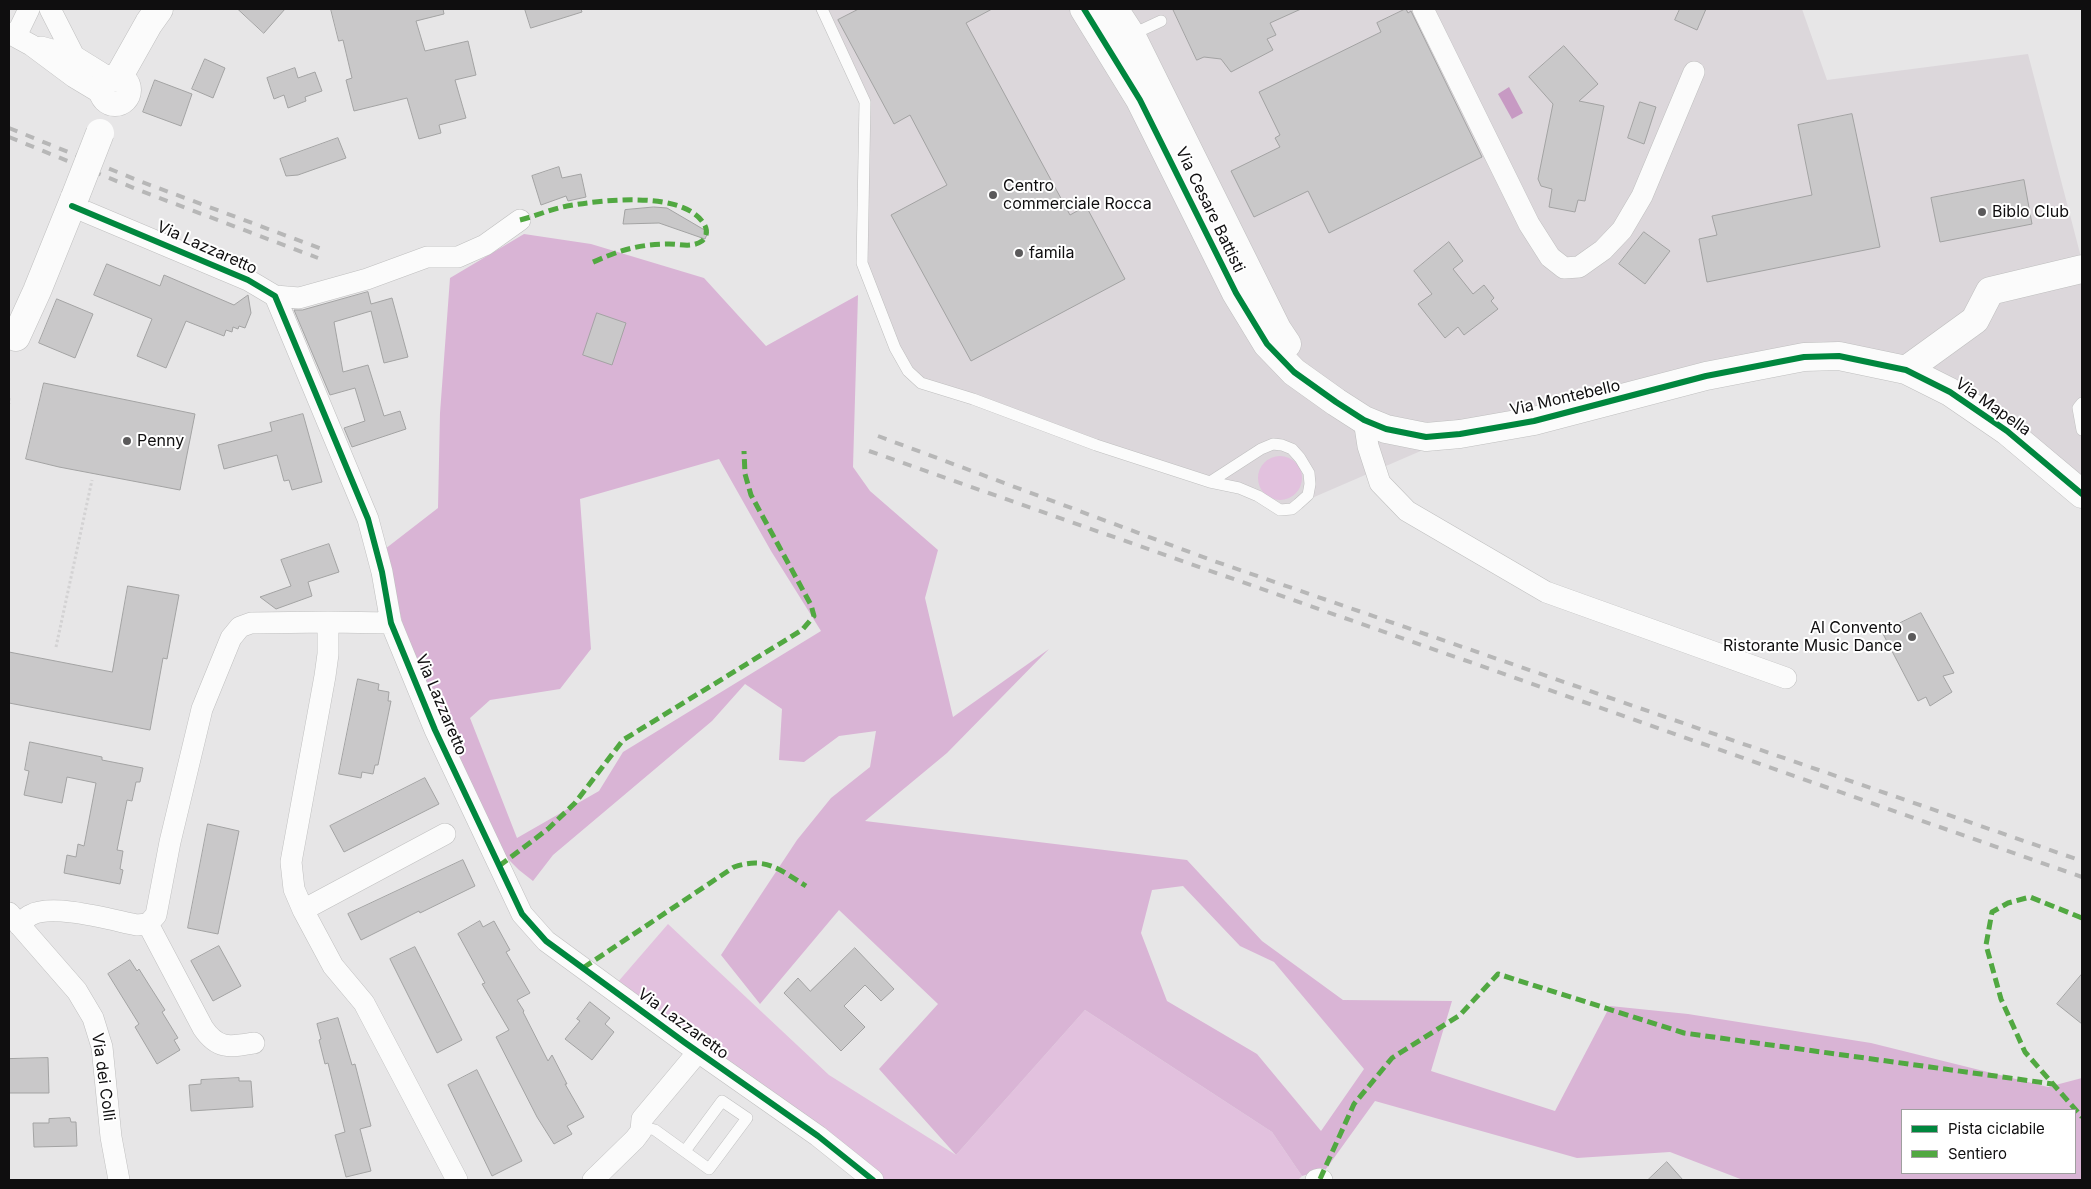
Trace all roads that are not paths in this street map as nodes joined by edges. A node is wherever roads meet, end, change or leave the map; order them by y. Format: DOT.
graph roads {
  1 [pos="29,9"];
  2 [pos="50,9"];
  3 [pos="822,9"];
  4 [pos="1084,9"];
  5 [pos="1096,9"];
  6 [pos="1114,9"];
  7 [pos="1423,9"];
  8 [pos="159,10"];
  9 [pos="1162,21"];
  10 [pos="1131,35"];
  11 [pos="18,38"];
  12 [pos="74,56"];
  13 [pos="1694,72"];
  14 [pos="114,87"];
  15 [pos="73,202"];
  16 [pos="520,220"];
  17 [pos="2082,269"];
  18 [pos="275,296"];
  19 [pos="10,334"];
  20 [pos="1906,370"];
  21 [pos="1336,402"];
  22 [pos="2082,403"];
  23 [pos="1364,420"];
  24 [pos="2082,430"];
  25 [pos="1210,482"];
  26 [pos="2082,494"];
  27 [pos="328,622"];
  28 [pos="390,623"];
  29 [pos="1786,678"];
  30 [pos="444,834"];
  31 [pos="303,910"];
  32 [pos="14,919"];
  33 [pos="148,924"];
  34 [pos="254,1043"];
  35 [pos="698,1052"];
  36 [pos="640,1131"];
  37 [pos="685,1151"];
  38 [pos="119,1180"];
  39 [pos="457,1180"];
  40 [pos="594,1180"];
  41 [pos="873,1180"];
  42 [pos="1316,1180"];
  43 [pos="1322,1180"];
  1 -- 11 [label="street"];
  2 -- 12 [label="street"];
  3 -- 25 [label="lane"];
  4 -- 21 [label="street, Via Cesare Battisti"];
  5 -- 10 [label="lane"];
  6 -- 10 [label="street, Via Cesare Battisti"];
  7 -- 13 [label="street"];
  8 -- 14 [label="street"];
  9 -- 10 [label="lane"];
  10 -- 21 [label="street, Via Cesare Battisti"];
  11 -- 12 [label="street"];
  11 -- 14 [label="street"];
  12 -- 14 [label="street"];
  14 -- 15 [label="street, bridge"];
  15 -- 18 [label="street, Via Lazzaretto"];
  15 -- 19 [label="street"];
  16 -- 18 [label="street"];
  17 -- 20 [label="street"];
  18 -- 28 [label="street, Via Lazzaretto"];
  20 -- 23 [label="street, Via Montebello"];
  20 -- 26 [label="street, Via Mapella"];
  21 -- 23 [label="street, Via Montebello"];
  22 -- 24 [label="lane"];
  23 -- 29 [label="street"];
  25 -- 25 [label="lane"];
  27 -- 28 [label="street"];
  27 -- 31 [label="street"];
  27 -- 33 [label="street"];
  28 -- 35 [label="street, Via Lazzaretto"];
  30 -- 31 [label="street"];
  31 -- 39 [label="street"];
  32 -- 33 [label="street"];
  32 -- 38 [label="street, Via dei Colli"];
  33 -- 34 [label="street"];
  35 -- 36 [label="street"];
  35 -- 41 [label="street, Via Lazzaretto"];
  36 -- 37 [label="lane"];
  36 -- 40 [label="street"];
  37 -- 37 [label="lane"];
  42 -- 43 [label="street"];
}
